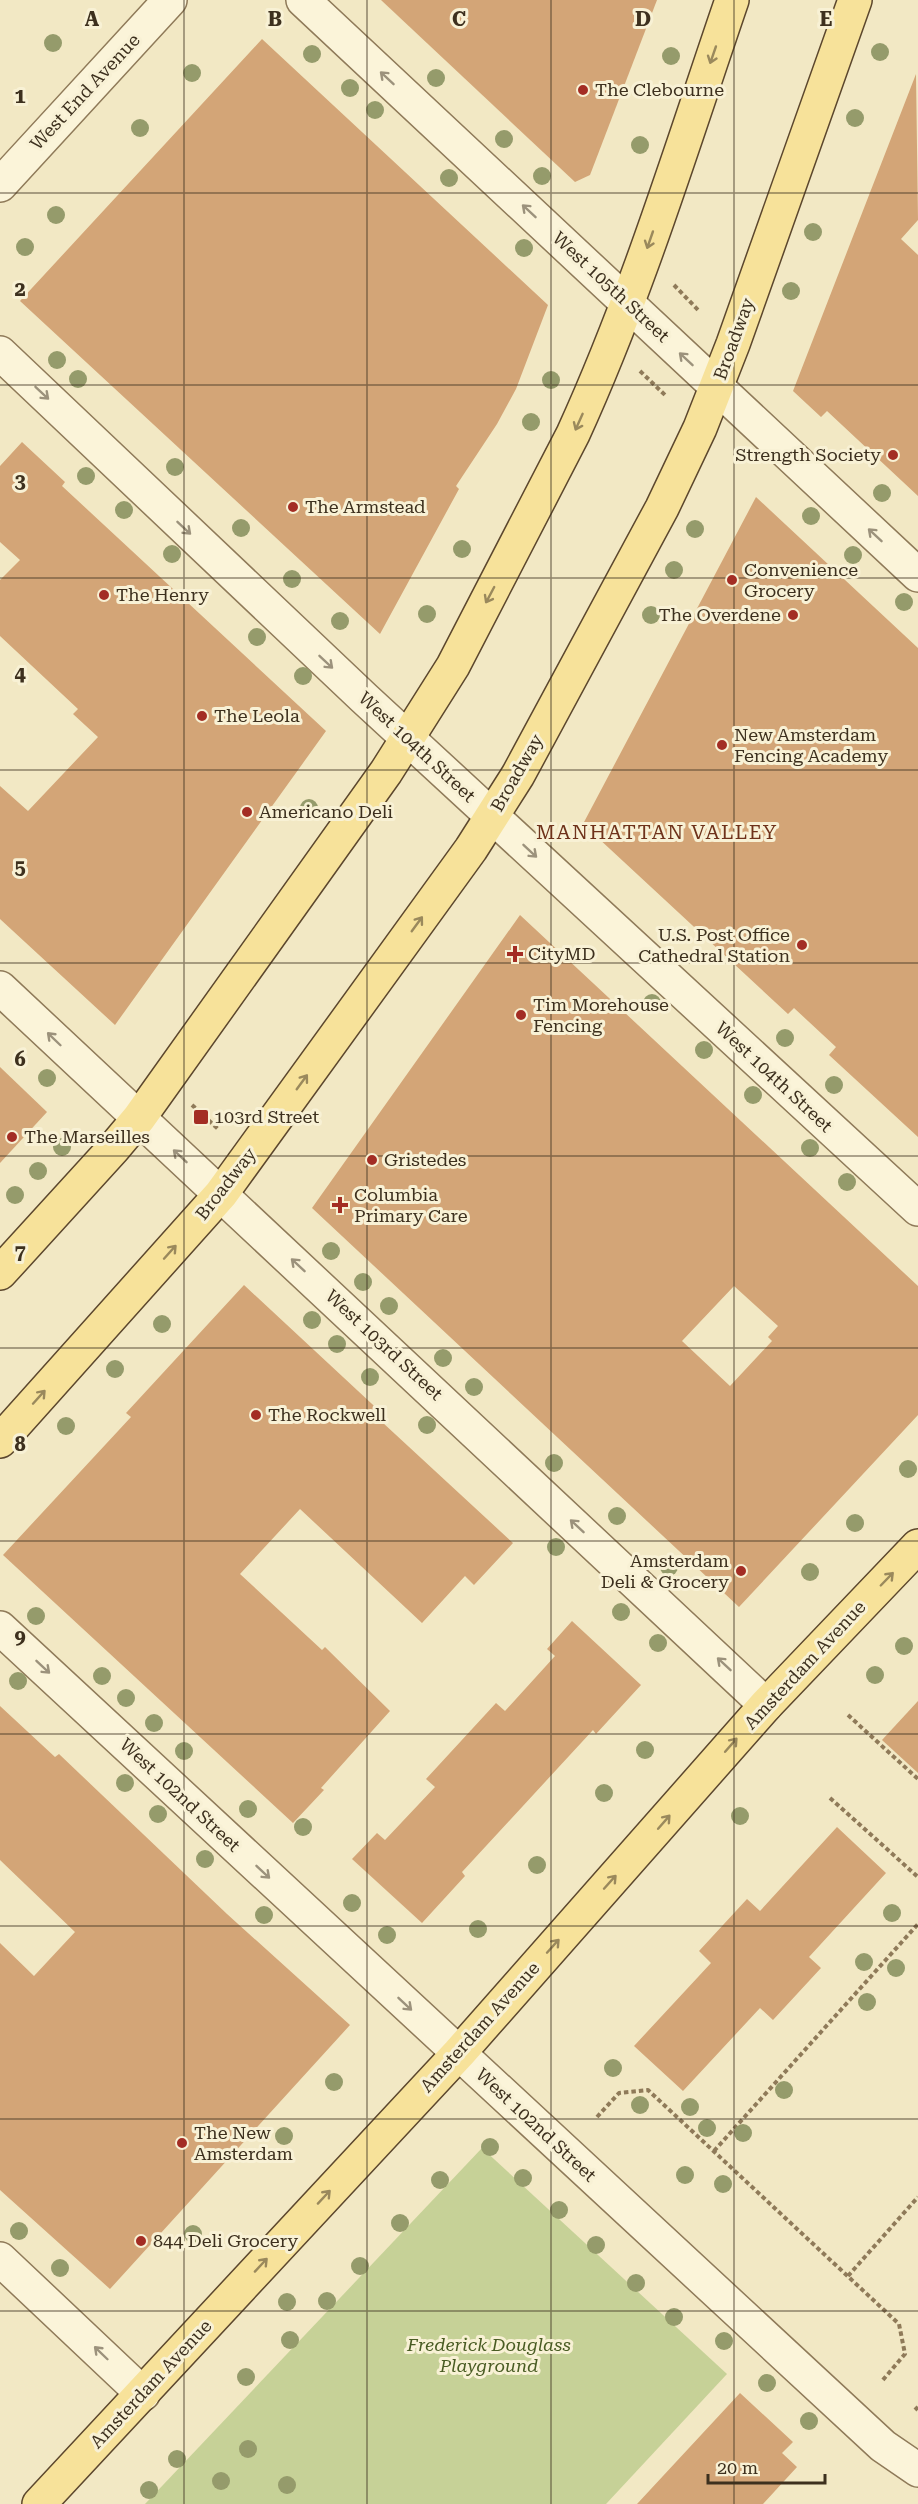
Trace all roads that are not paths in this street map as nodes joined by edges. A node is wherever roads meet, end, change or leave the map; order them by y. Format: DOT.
graph roads {
  1 [pos="170,0"];
  2 [pos="303,0"];
  3 [pos="732,0"];
  4 [pos="855,0"];
  5 [pos="0,185"];
  6 [pos="627,302"];
  7 [pos="0,353"];
  8 [pos="716,387"];
  9 [pos="918,574"];
  10 [pos="408,738"];
  11 [pos="492,816"];
  12 [pos="0,988"];
  13 [pos="139,1118"];
  14 [pos="221,1194"];
  15 [pos="918,1209"];
  16 [pos="0,1273"];
  17 [pos="0,1441"];
  18 [pos="918,1546"];
  19 [pos="0,1628"];
  20 [pos="766,1705"];
  21 [pos="459,2053"];
  22 [pos="0,2259"];
  23 [pos="143,2394"];
  24 [pos="918,2470"];
  25 [pos="39,2504"];
  1 -- 5 [label="street, West End Avenue"];
  6 -- 2 [label="street, West 105th Street, one-way"];
  3 -- 6 [label="main road, one-way"];
  4 -- 8 [label="main road, Broadway"];
  8 -- 6 [label="street, West 105th Street, one-way"];
  6 -- 10 [label="main road, one-way"];
  7 -- 10 [label="street, West 104th Street, one-way"];
  9 -- 8 [label="street, West 105th Street, one-way"];
  8 -- 11 [label="main road, Broadway"];
  10 -- 11 [label="street, West 104th Street"];
  10 -- 13 [label="main road"];
  14 -- 11 [label="main road, Broadway, one-way"];
  11 -- 15 [label="street, West 104th Street, one-way"];
  13 -- 12 [label="street, West 103rd Street, one-way"];
  14 -- 13 [label="street, West 103rd Street, one-way"];
  13 -- 16 [label="main road"];
  17 -- 14 [label="main road, Broadway, one-way"];
  20 -- 14 [label="street, West 103rd Street, one-way"];
  20 -- 18 [label="main road, Amsterdam Avenue, one-way"];
  19 -- 21 [label="street, West 102nd Street, one-way"];
  21 -- 20 [label="main road, Amsterdam Avenue, one-way"];
  23 -- 21 [label="main road, Amsterdam Avenue, one-way"];
  21 -- 24 [label="street, West 102nd Street"];
  23 -- 22 [label="street, one-way"];
  23 -- 25 [label="main road, Amsterdam Avenue"];
}
